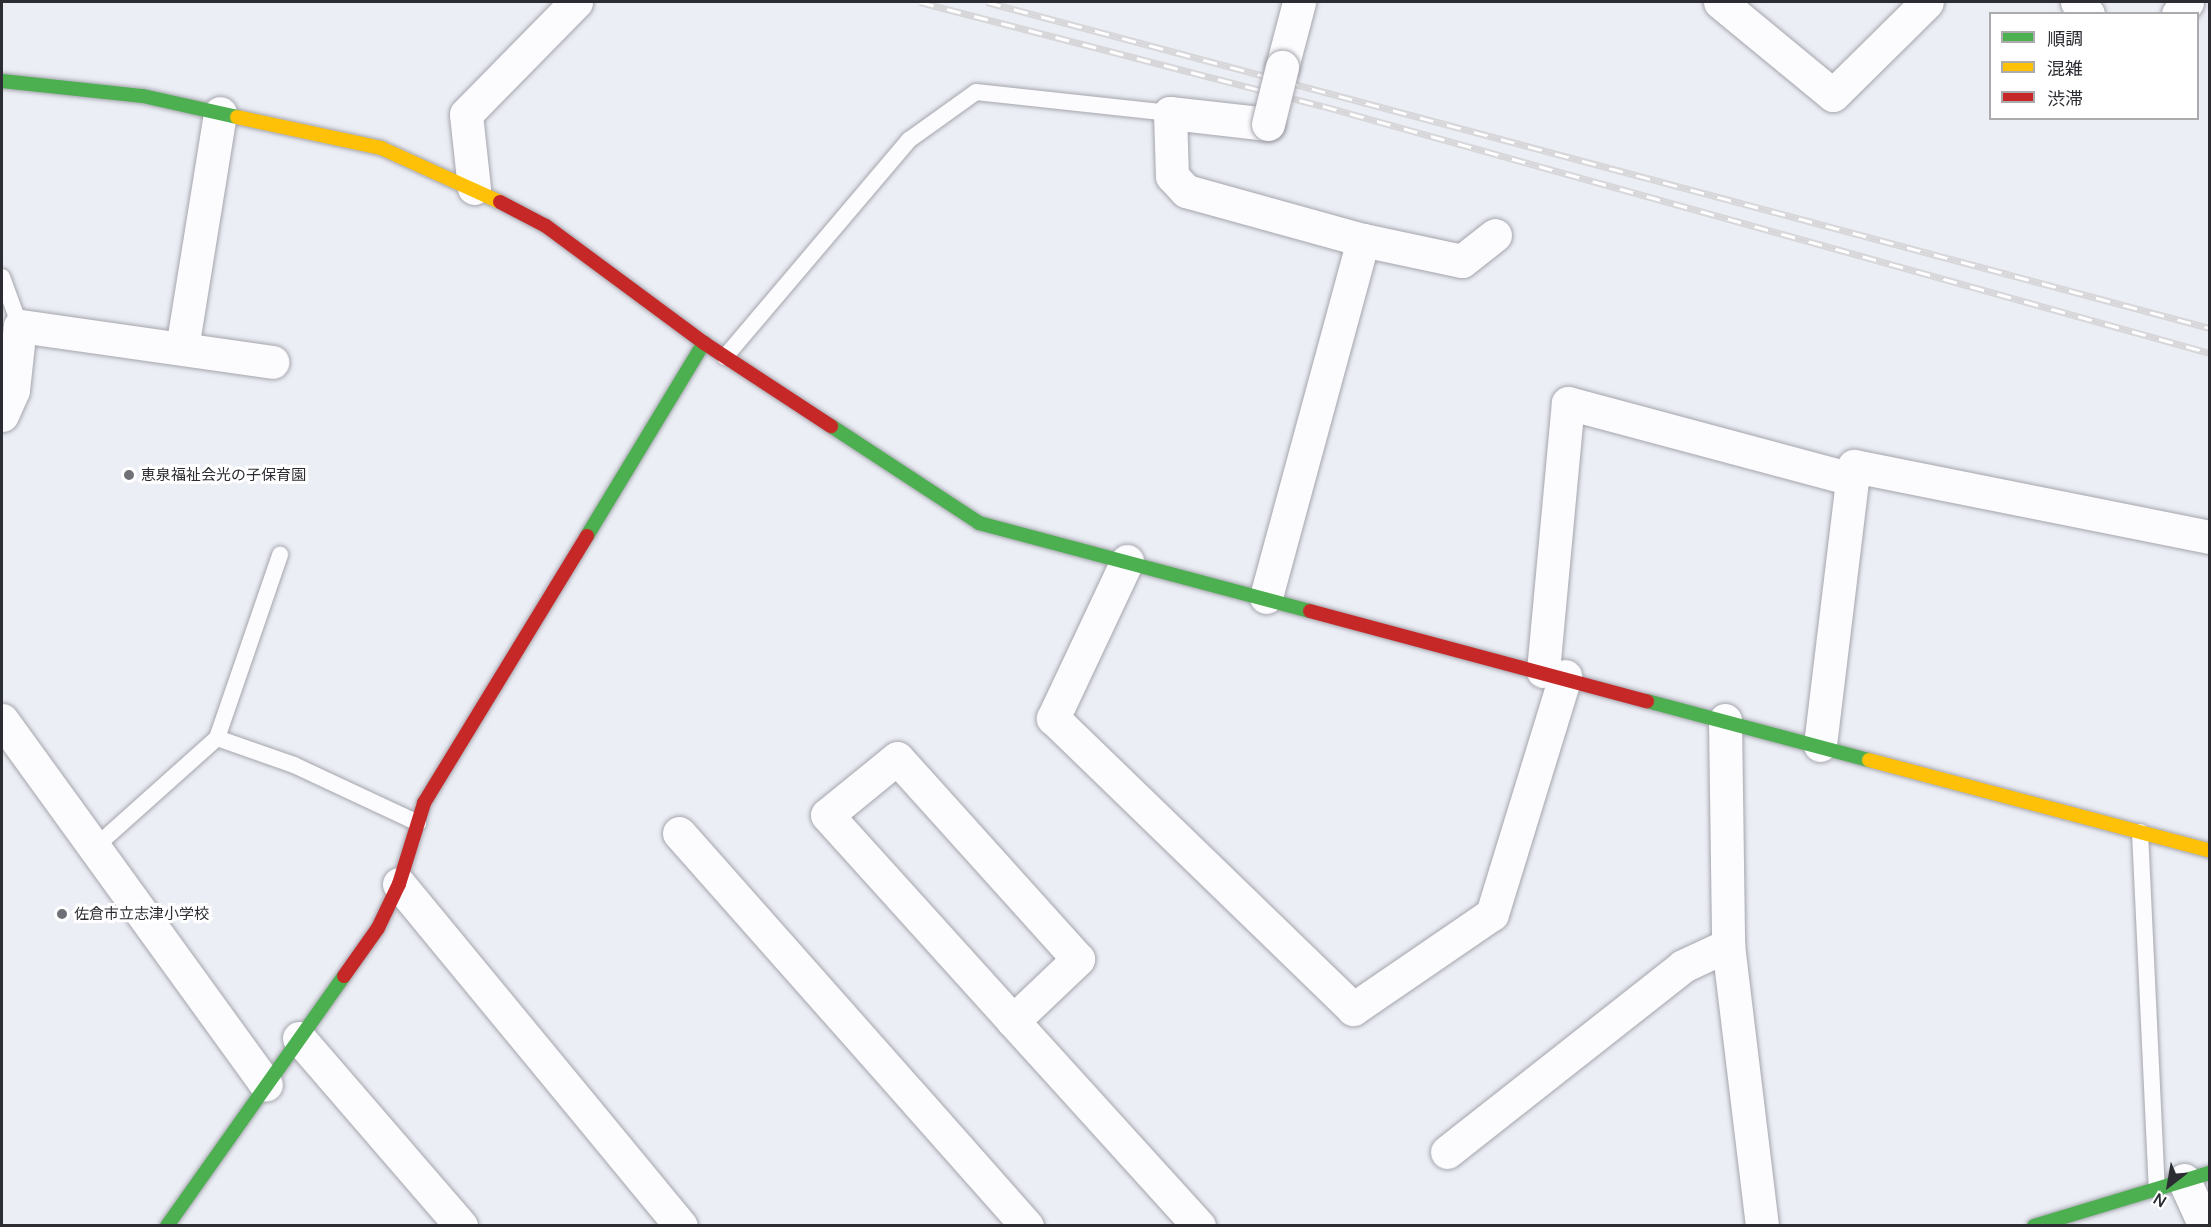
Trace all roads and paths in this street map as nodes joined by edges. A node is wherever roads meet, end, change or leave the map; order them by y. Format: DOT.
graph roads {
  1 [pos="576,2"];
  2 [pos="1299,2"];
  3 [pos="1720,2"];
  4 [pos="1926,2"];
  5 [pos="2,84"];
  6 [pos="220,113"];
  7 [pos="1170,113"];
  8 [pos="474,188"];
  9 [pos="1495,235"];
  10 [pos="1363,240"];
  11 [pos="2,277"];
  12 [pos="20,326"];
  13 [pos="704,343"];
  14 [pos="182,348"];
  15 [pos="725,357"];
  16 [pos="272,362"];
  17 [pos="2,415"];
  18 [pos="1852,479"];
  19 [pos="2210,537"];
  20 [pos="280,555"];
  21 [pos="1127,561"];
  22 [pos="1266,597"];
  23 [pos="1554,674"];
  24 [pos="2,720"];
  25 [pos="1725,720"];
  26 [pos="217,738"];
  27 [pos="1820,745"];
  28 [pos="418,823"];
  29 [pos="679,832"];
  30 [pos="2140,832"];
  31 [pos="94,848"];
  32 [pos="2210,851"];
  33 [pos="399,884"];
  34 [pos="1728,945"];
  35 [pos="1013,1021"];
  36 [pos="299,1038"];
  37 [pos="266,1085"];
  38 [pos="1447,1152"];
  39 [pos="2183,1180"];
  40 [pos="458,1224"];
  41 [pos="167,1226"];
  42 [pos="681,1226"];
  43 [pos="1027,1226"];
  44 [pos="1199,1226"];
  45 [pos="1762,1226"];
  46 [pos="2034,1226"];
  47 [pos="2205,1226"];
  1 -- 8 [label="street"];
  2 -- 7 [label="street, bridge"];
  3 -- 4 [label="street"];
  5 -- 6 [label="main road"];
  6 -- 8 [label="main road"];
  6 -- 14 [label="street"];
  7 -- 10 [label="street"];
  7 -- 15 [label="lane"];
  8 -- 13 [label="main road"];
  9 -- 10 [label="street"];
  10 -- 22 [label="street"];
  11 -- 12 [label="lane"];
  12 -- 14 [label="street"];
  12 -- 17 [label="street"];
  13 -- 15 [label="main road"];
  13 -- 28 [label="main road"];
  14 -- 16 [label="street"];
  15 -- 21 [label="main road"];
  18 -- 19 [label="street"];
  18 -- 23 [label="street"];
  18 -- 27 [label="street"];
  20 -- 26 [label="lane"];
  21 -- 22 [label="main road"];
  21 -- 23 [label="street"];
  22 -- 23 [label="main road"];
  23 -- 25 [label="main road"];
  24 -- 31 [label="street"];
  25 -- 27 [label="main road"];
  25 -- 34 [label="street"];
  26 -- 28 [label="lane"];
  26 -- 31 [label="lane"];
  27 -- 30 [label="main road"];
  28 -- 33 [label="main road"];
  29 -- 43 [label="street"];
  30 -- 32 [label="main road"];
  30 -- 39 [label="lane"];
  31 -- 37 [label="street"];
  33 -- 36 [label="main road"];
  33 -- 42 [label="street"];
  34 -- 38 [label="street"];
  34 -- 45 [label="street"];
  35 -- 35 [label="street"];
  35 -- 44 [label="street"];
  36 -- 37 [label="main road"];
  36 -- 40 [label="street"];
  37 -- 41 [label="main road"];
  39 -- 46 [label="main road"];
  39 -- 47 [label="street"];
}
